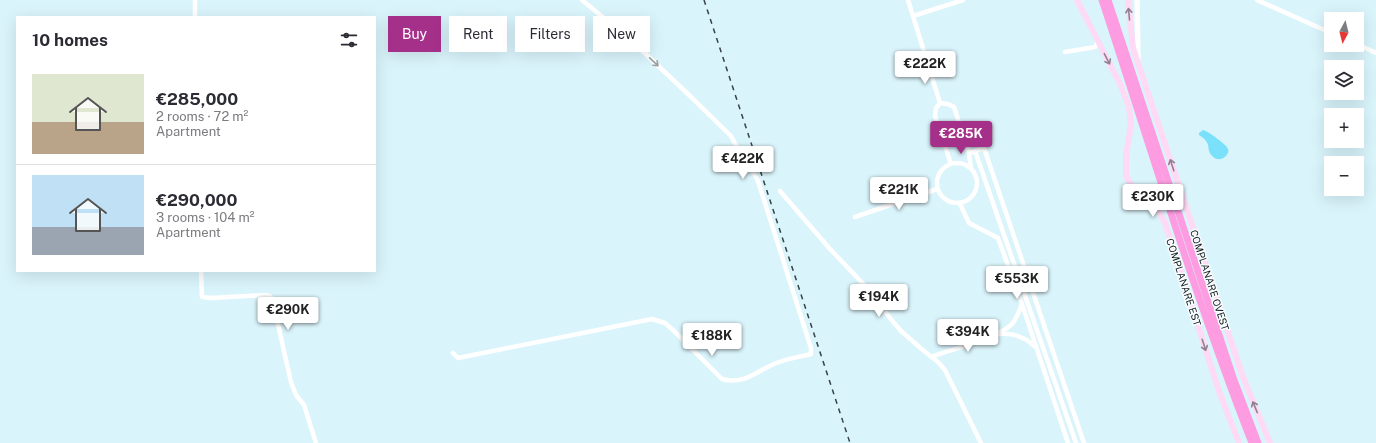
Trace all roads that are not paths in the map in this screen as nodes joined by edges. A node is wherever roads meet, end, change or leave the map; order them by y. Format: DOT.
graph roads {
  1 [pos="195,0"];
  2 [pos="582,0"];
  3 [pos="908,0"];
  4 [pos="963,0"];
  5 [pos="1076,0"];
  6 [pos="1102,0"];
  7 [pos="1108,0"];
  8 [pos="1128,0"];
  9 [pos="1137,0"];
  10 [pos="1257,0"];
  11 [pos="195,16"];
  12 [pos="913,16"];
  13 [pos="1324,30"];
  14 [pos="1097,39"];
  15 [pos="1364,47"];
  16 [pos="1065,52"];
  17 [pos="1376,53"];
  18 [pos="1138,61"];
  19 [pos="940,103"];
  20 [pos="734,141"];
  21 [pos="975,151"];
  22 [pos="969,153"];
  23 [pos="745,158"];
  24 [pos="739,159"];
  25 [pos="951,164"];
  26 [pos="750,167"];
  27 [pos="971,169"];
  28 [pos="743,172"];
  29 [pos="758,181"];
  30 [pos="937,188"];
  31 [pos="780,191"];
  32 [pos="960,204"];
  33 [pos="855,217"];
  34 [pos="201,272"];
  35 [pos="1022,304"];
  36 [pos="999,334"];
  37 [pos="1035,347"];
  38 [pos="453,353"];
  39 [pos="931,357"];
  40 [pos="316,443"];
  41 [pos="981,443"];
  42 [pos="1068,443"];
  43 [pos="1076,443"];
  44 [pos="1084,443"];
  45 [pos="1239,443"];
  46 [pos="1252,443"];
  47 [pos="1258,443"];
  48 [pos="1270,443"];
  1 -- 11 [label="street"];
  2 -- 20 [label="street, one-way"];
  3 -- 12 [label="street"];
  4 -- 12 [label="street"];
  5 -- 14 [label="main road, COMPLANARE EST"];
  6 -- 46 [label="highway"];
  7 -- 47 [label="highway"];
  18 -- 8 [label="main road, COMPLANARE OVEST, one-way"];
  9 -- 18 [label="street"];
  10 -- 13 [label="street"];
  12 -- 19 [label="street"];
  14 -- 16 [label="street"];
  14 -- 45 [label="main road, COMPLANARE EST, one-way"];
  15 -- 17 [label="street"];
  48 -- 18 [label="main road, COMPLANARE OVEST, one-way"];
  19 -- 22 [label="street"];
  19 -- 25 [label="street"];
  20 -- 23 [label="street"];
  20 -- 24 [label="street"];
  21 -- 22 [label="street"];
  21 -- 43 [label="street"];
  21 -- 44 [label="street"];
  22 -- 27 [label="street"];
  23 -- 24 [label="street"];
  23 -- 26 [label="street"];
  24 -- 28 [label="street"];
  25 -- 27 [label="street"];
  25 -- 30 [label="street"];
  26 -- 28 [label="street"];
  26 -- 29 [label="street"];
  27 -- 32 [label="street"];
  28 -- 29 [label="street"];
  29 -- 38 [label="street"];
  30 -- 32 [label="street"];
  30 -- 33 [label="street"];
  31 -- 39 [label="street"];
  32 -- 35 [label="street"];
  34 -- 40 [label="street"];
  35 -- 36 [label="street"];
  35 -- 37 [label="street"];
  36 -- 37 [label="street"];
  36 -- 39 [label="street"];
  37 -- 42 [label="street"];
  39 -- 41 [label="street"];
}
